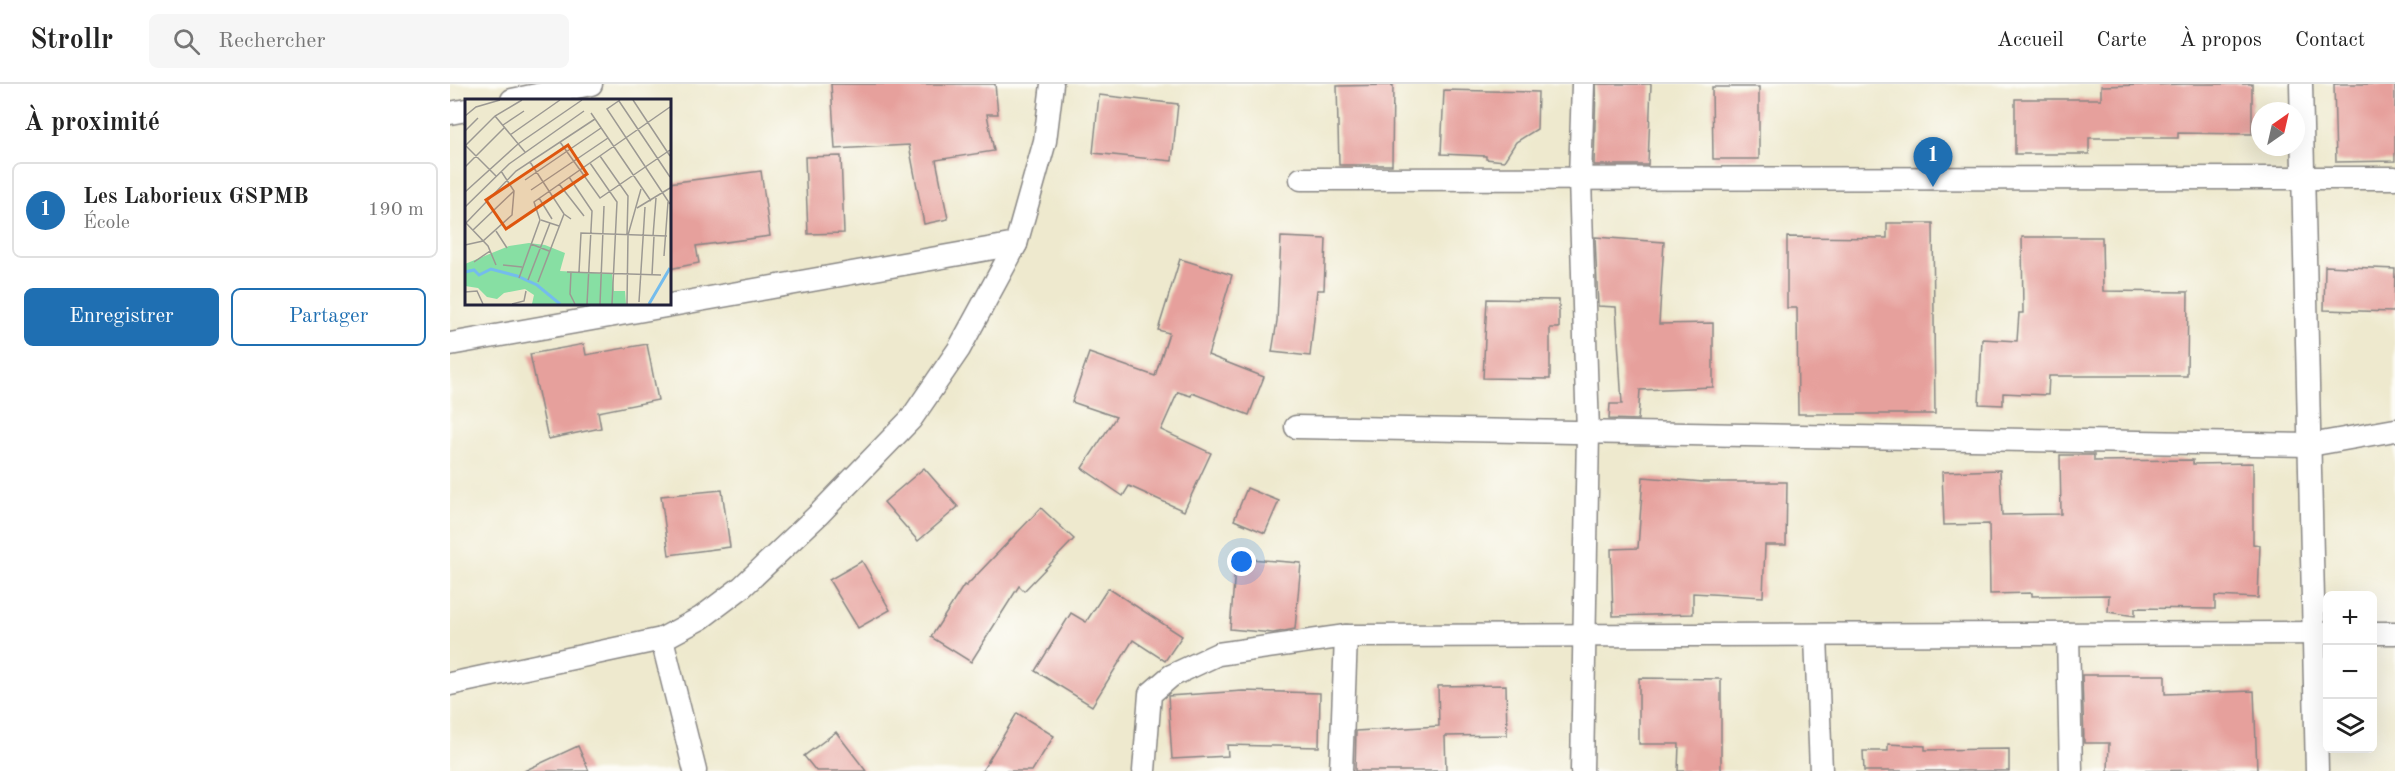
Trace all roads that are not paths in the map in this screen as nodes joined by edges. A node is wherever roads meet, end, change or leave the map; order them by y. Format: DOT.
graph roads {
  1 [pos="591,84"];
  2 [pos="1052,84"];
  3 [pos="1583,84"];
  4 [pos="2301,84"];
  5 [pos="517,99"];
  6 [pos="465,110"];
  7 [pos="450,113"];
  8 [pos="2304,178"];
  9 [pos="2395,178"];
  10 [pos="1301,179"];
  11 [pos="1580,179"];
  12 [pos="1016,244"];
  13 [pos="450,345"];
  14 [pos="1296,427"];
  15 [pos="2395,430"];
  16 [pos="1588,432"];
  17 [pos="2310,445"];
  18 [pos="2321,633"];
  19 [pos="2377,633"];
  20 [pos="2395,633"];
  21 [pos="1816,634"];
  22 [pos="2068,634"];
  23 [pos="1584,635"];
  24 [pos="1346,636"];
  25 [pos="662,639"];
  26 [pos="450,684"];
  27 [pos="695,771"];
  28 [pos="1144,771"];
  29 [pos="1341,771"];
  30 [pos="1582,771"];
  31 [pos="1821,771"];
  32 [pos="2071,771"];
  33 [pos="2317,771"];
  1 -- 5 [label="street"];
  2 -- 12 [label="street"];
  3 -- 11 [label="street"];
  4 -- 8 [label="street"];
  6 -- 7 [label="street"];
  8 -- 9 [label="street"];
  8 -- 11 [label="street"];
  8 -- 17 [label="street"];
  10 -- 11 [label="street"];
  11 -- 16 [label="street"];
  12 -- 13 [label="street"];
  12 -- 25 [label="street"];
  14 -- 16 [label="street"];
  15 -- 17 [label="street"];
  16 -- 17 [label="street"];
  16 -- 23 [label="street"];
  17 -- 18 [label="street"];
  18 -- 22 [label="street"];
  18 -- 33 [label="street"];
  19 -- 20 [label="street"];
  21 -- 22 [label="street"];
  21 -- 23 [label="street"];
  21 -- 31 [label="street"];
  22 -- 32 [label="street"];
  23 -- 24 [label="street"];
  23 -- 30 [label="street"];
  24 -- 28 [label="street"];
  24 -- 29 [label="street"];
  25 -- 26 [label="street"];
  25 -- 27 [label="street"];
}
